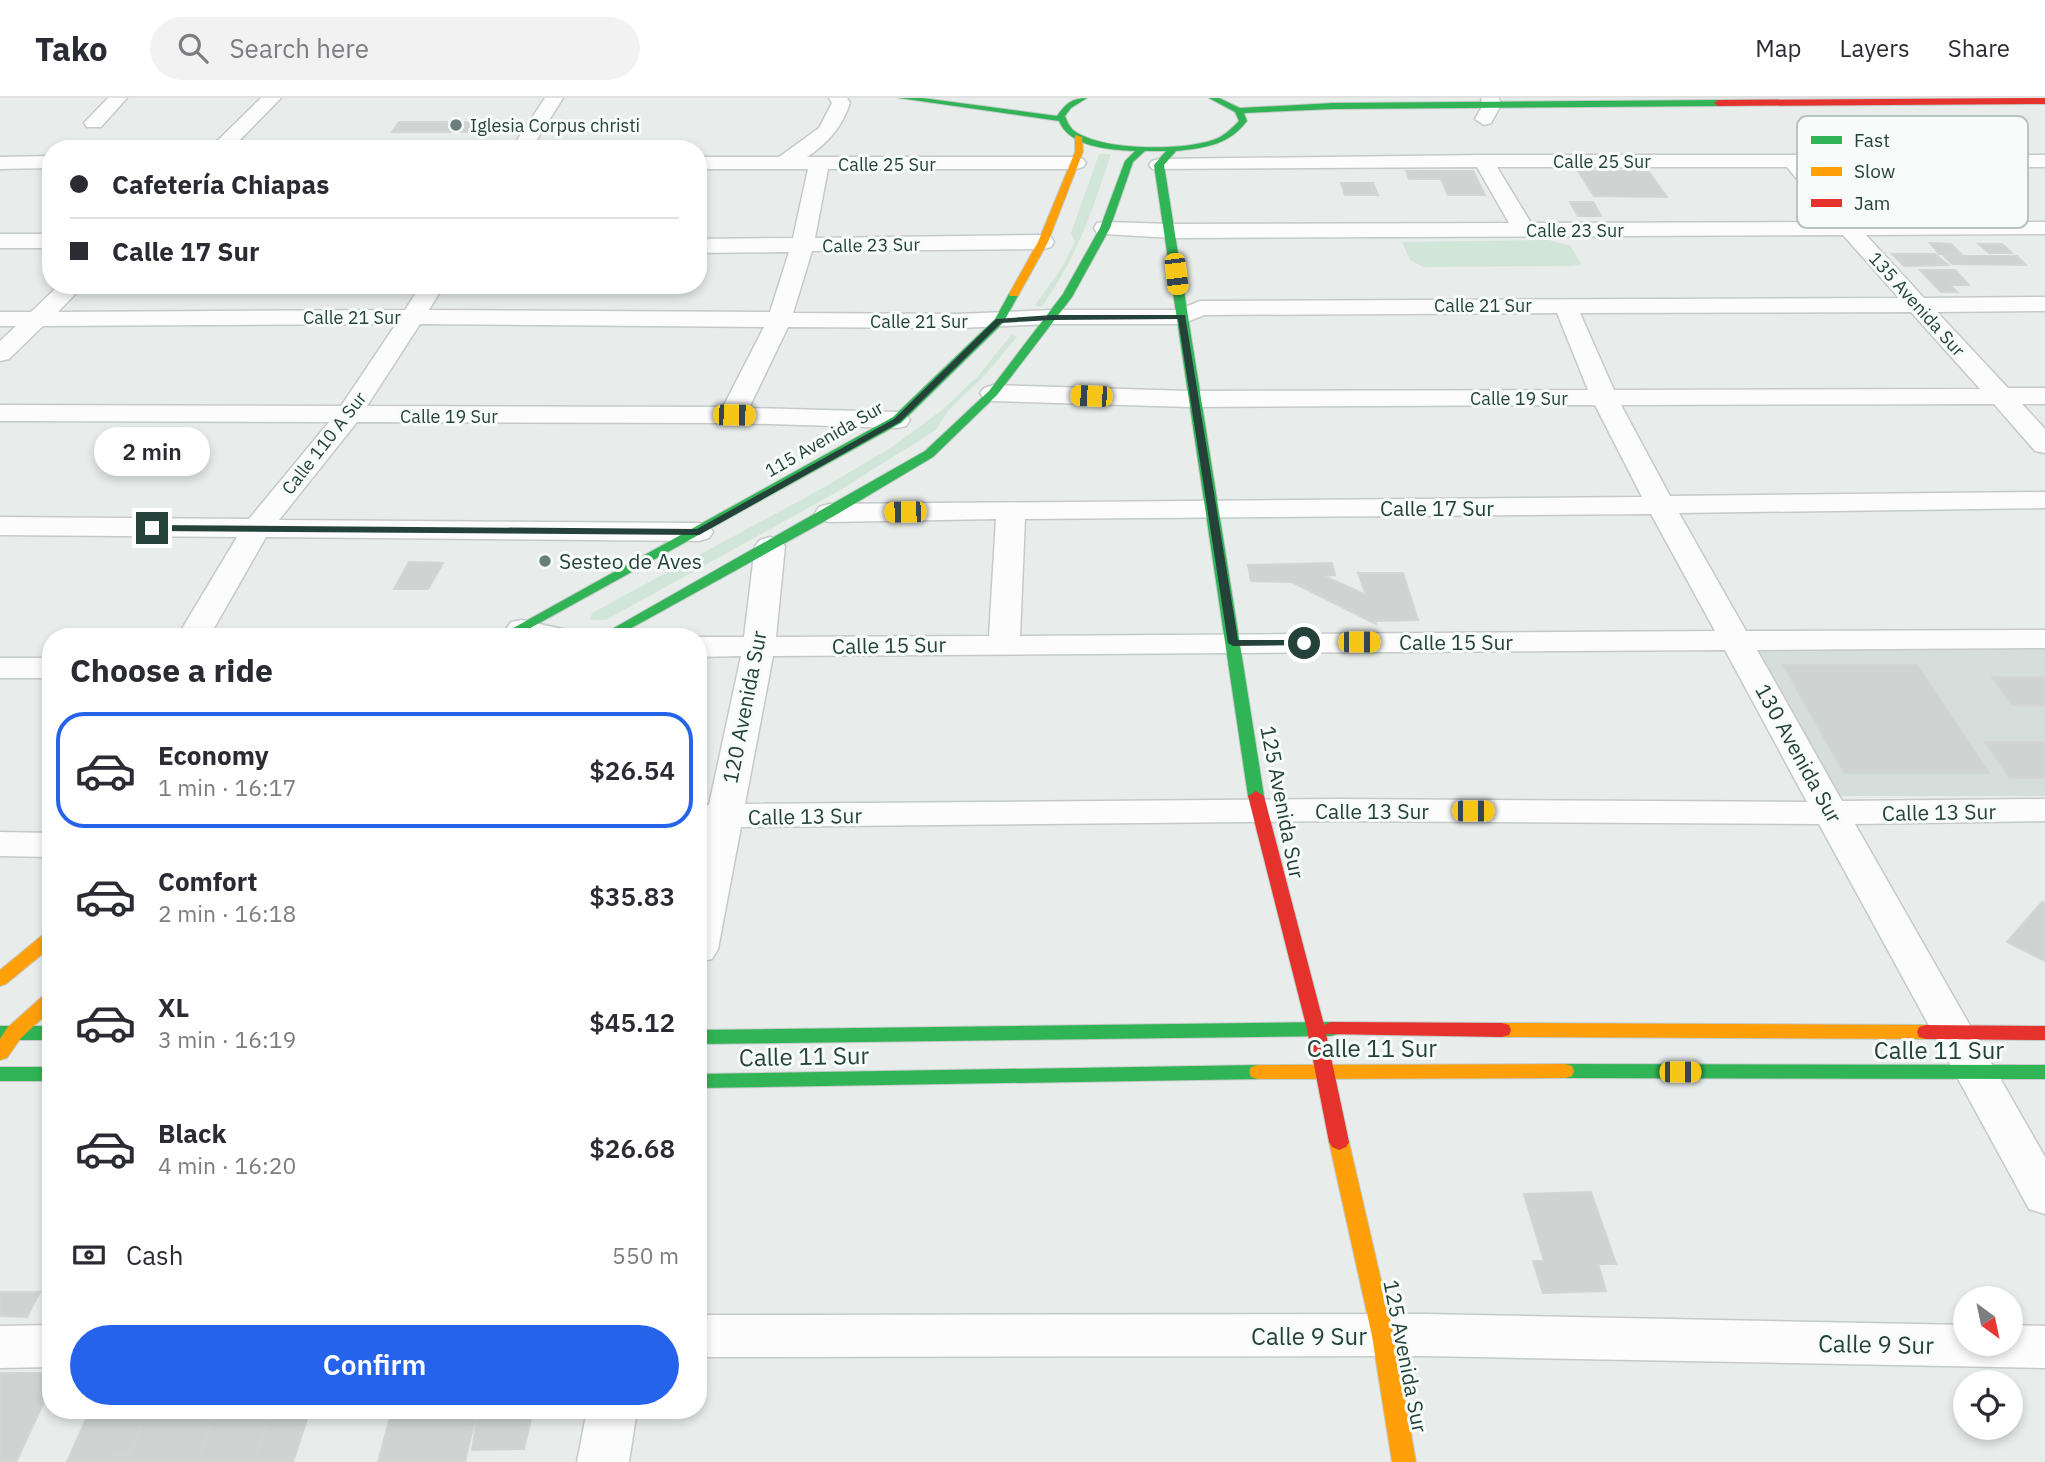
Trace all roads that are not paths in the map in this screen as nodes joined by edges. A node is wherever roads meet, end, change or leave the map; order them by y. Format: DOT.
graph roads {
  1 [pos="118,98"];
  2 [pos="272,98"];
  3 [pos="554,98"];
  4 [pos="838,98"];
  5 [pos="903,98"];
  6 [pos="1213,98"];
  7 [pos="1052,100"];
  8 [pos="1078,101"];
  9 [pos="1533,101"];
  10 [pos="2045,101"];
  11 [pos="1928,102"];
  12 [pos="1489,108"];
  13 [pos="2045,115"];
  14 [pos="1962,116"];
  15 [pos="1240,118"];
  16 [pos="1060,119"];
  17 [pos="93,123"];
  18 [pos="1078,137"];
  19 [pos="228,140"];
  20 [pos="527,140"];
  21 [pos="1142,149"];
  22 [pos="1173,149"];
  23 [pos="1792,160"];
  24 [pos="1797,160"];
  25 [pos="1483,161"];
  26 [pos="42,162"];
  27 [pos="0,163"];
  28 [pos="707,163"];
  29 [pos="1076,163"];
  30 [pos="782,164"];
  31 [pos="819,164"];
  32 [pos="1159,165"];
  33 [pos="1797,166"];
  34 [pos="1105,228"];
  35 [pos="2045,228"];
  36 [pos="1849,229"];
  37 [pos="1524,230"];
  38 [pos="1171,231"];
  39 [pos="0,241"];
  40 [pos="42,242"];
  41 [pos="1043,242"];
  42 [pos="707,246"];
  43 [pos="802,247"];
  44 [pos="63,294"];
  45 [pos="428,294"];
  46 [pos="1916,304"];
  47 [pos="2045,304"];
  48 [pos="1565,305"];
  49 [pos="414,317"];
  50 [pos="1052,317"];
  51 [pos="1182,317"];
  52 [pos="0,318"];
  53 [pos="37,319"];
  54 [pos="779,321"];
  55 [pos="999,321"];
  56 [pos="0,354"];
  57 [pos="993,393"];
  58 [pos="2001,396"];
  59 [pos="2045,396"];
  60 [pos="1604,397"];
  61 [pos="1196,399"];
  62 [pos="0,413"];
  63 [pos="734,415"];
  64 [pos="348,416"];
  65 [pos="897,421"];
  66 [pos="2045,445"];
  67 [pos="2045,500"];
  68 [pos="1661,506"];
  69 [pos="1011,510"];
  70 [pos="1211,510"];
  71 [pos="829,513"];
  72 [pos="0,526"];
  73 [pos="256,530"];
  74 [pos="699,532"];
  75 [pos="770,546"];
  76 [pos="198,628"];
  77 [pos="522,628"];
  78 [pos="621,628"];
  79 [pos="2045,639"];
  80 [pos="1736,641"];
  81 [pos="1233,643"];
  82 [pos="1004,644"];
  83 [pos="707,647"];
  84 [pos="758,647"];
  85 [pos="0,668"];
  86 [pos="42,668"];
  87 [pos="2045,810"];
  88 [pos="1259,812"];
  89 [pos="1833,813"];
  90 [pos="710,817"];
  91 [pos="42,842"];
  92 [pos="0,844"];
  93 [pos="707,850"];
  94 [pos="42,945"];
  95 [pos="0,981"];
  96 [pos="42,1006"];
  97 [pos="1316,1029"];
  98 [pos="2045,1032"];
  99 [pos="7,1033"];
  100 [pos="42,1033"];
  101 [pos="1954,1034"];
  102 [pos="707,1037"];
  103 [pos="0,1053"];
  104 [pos="1323,1071"];
  105 [pos="2045,1072"];
  106 [pos="0,1073"];
  107 [pos="42,1074"];
  108 [pos="1976,1074"];
  109 [pos="707,1081"];
  110 [pos="2045,1196"];
  111 [pos="707,1336"];
  112 [pos="1383,1336"];
  113 [pos="42,1346"];
  114 [pos="0,1347"];
  115 [pos="2045,1347"];
  116 [pos="610,1419"];
  117 [pos="603,1462"];
  118 [pos="1404,1462"];
  1 -- 17 [label="street"];
  2 -- 19 [label="street"];
  3 -- 20 [label="street"];
  4 -- 30 [label="street"];
  5 -- 16 [label="main road"];
  6 -- 15 [label="main road"];
  7 -- 8 [label="main road"];
  8 -- 16 [label="main road"];
  9 -- 11 [label="main road"];
  9 -- 12 [label="main road"];
  10 -- 11 [label="main road"];
  11 -- 14 [label="main road"];
  12 -- 14 [label="main road"];
  12 -- 15 [label="main road"];
  13 -- 14 [label="main road"];
  15 -- 22 [label="main road"];
  16 -- 18 [label="main road"];
  18 -- 21 [label="main road"];
  18 -- 29 [label="main road, 115 Avenida Sur"];
  21 -- 22 [label="main road"];
  21 -- 34 [label="main road"];
  22 -- 32 [label="main road"];
  23 -- 24 [label="street, Calle 25 Sur"];
  23 -- 25 [label="street, Calle 25 Sur"];
  23 -- 33 [label="street, 135 Avenida Sur"];
  25 -- 32 [label="street, Calle 25 Sur"];
  25 -- 37 [label="street"];
  26 -- 27 [label="street"];
  28 -- 30 [label="street, Calle 25 Sur"];
  29 -- 31 [label="street, Calle 25 Sur"];
  29 -- 41 [label="main road, 115 Avenida Sur"];
  30 -- 31 [label="street, Calle 25 Sur"];
  31 -- 43 [label="street"];
  32 -- 38 [label="main road, 125 Avenida Sur"];
  34 -- 38 [label="street, Calle 23 Sur"];
  34 -- 50 [label="main road"];
  35 -- 36 [label="street, Calle 23 Sur"];
  36 -- 37 [label="street, Calle 23 Sur"];
  36 -- 46 [label="street, 135 Avenida Sur"];
  37 -- 38 [label="street, Calle 23 Sur"];
  38 -- 51 [label="main road, 125 Avenida Sur"];
  39 -- 40 [label="street"];
  41 -- 43 [label="street, Calle 23 Sur"];
  41 -- 55 [label="main road, 115 Avenida Sur"];
  42 -- 43 [label="street, Calle 23 Sur"];
  43 -- 54 [label="street"];
  44 -- 53 [label="street"];
  45 -- 49 [label="street, Calle 110 A Sur"];
  46 -- 47 [label="street, Calle 21 Sur"];
  46 -- 48 [label="street, Calle 21 Sur"];
  46 -- 58 [label="street, 135 Avenida Sur"];
  48 -- 51 [label="street, Calle 21 Sur"];
  48 -- 60 [label="street, 130 Avenida Sur"];
  49 -- 53 [label="street, Calle 21 Sur"];
  49 -- 54 [label="street, Calle 21 Sur"];
  49 -- 64 [label="street, Calle 110 A Sur"];
  50 -- 51 [label="street, Calle 21 Sur"];
  50 -- 55 [label="street, Calle 21 Sur"];
  50 -- 57 [label="main road"];
  51 -- 61 [label="main road, 125 Avenida Sur"];
  52 -- 53 [label="street, Calle 21 Sur"];
  53 -- 56 [label="street"];
  54 -- 55 [label="street, Calle 21 Sur"];
  54 -- 63 [label="street"];
  55 -- 65 [label="main road, 115 Avenida Sur"];
  57 -- 61 [label="street, Calle 19 Sur"];
  57 -- 71 [label="main road"];
  58 -- 59 [label="street, Calle 19 Sur"];
  58 -- 60 [label="street, Calle 19 Sur"];
  58 -- 66 [label="street, 135 Avenida Sur"];
  60 -- 61 [label="street, Calle 19 Sur"];
  60 -- 68 [label="street, 130 Avenida Sur"];
  61 -- 70 [label="main road, 125 Avenida Sur"];
  62 -- 64 [label="street, Calle 19 Sur"];
  63 -- 64 [label="street, Calle 19 Sur"];
  63 -- 65 [label="street, Calle 19 Sur"];
  64 -- 73 [label="street, Calle 110 A Sur"];
  65 -- 74 [label="main road, 115 Avenida Sur"];
  67 -- 68 [label="street, Calle 17 Sur"];
  68 -- 70 [label="street, Calle 17 Sur"];
  68 -- 80 [label="street, 130 Avenida Sur"];
  69 -- 70 [label="street, Calle 17 Sur"];
  69 -- 71 [label="street, Calle 17 Sur"];
  69 -- 82 [label="street"];
  70 -- 81 [label="main road, 125 Avenida Sur"];
  71 -- 75 [label="main road"];
  72 -- 73 [label="street"];
  73 -- 74 [label="street"];
  73 -- 76 [label="street, Calle 110 A Sur"];
  74 -- 77 [label="main road, 115 Avenida Sur"];
  75 -- 78 [label="main road"];
  75 -- 84 [label="street, 120 Avenida Sur"];
  79 -- 80 [label="street, Calle 15 Sur"];
  80 -- 81 [label="street, Calle 15 Sur"];
  80 -- 89 [label="street, 130 Avenida Sur"];
  81 -- 82 [label="street, Calle 15 Sur"];
  81 -- 88 [label="main road, 125 Avenida Sur"];
  82 -- 84 [label="street, Calle 15 Sur"];
  83 -- 84 [label="street, Calle 15 Sur"];
  84 -- 90 [label="street, 120 Avenida Sur"];
  85 -- 86 [label="street"];
  87 -- 89 [label="street, Calle 13 Sur"];
  88 -- 89 [label="street, Calle 13 Sur"];
  88 -- 90 [label="street, Calle 13 Sur"];
  88 -- 97 [label="main road, 125 Avenida Sur"];
  89 -- 101 [label="street, 130 Avenida Sur"];
  90 -- 93 [label="street, 120 Avenida Sur"];
  91 -- 92 [label="street"];
  94 -- 95 [label="main road"];
  96 -- 99 [label="main road"];
  97 -- 101 [label="main road, Calle 11 Sur"];
  97 -- 102 [label="main road, Calle 11 Sur"];
  97 -- 104 [label="main road, 125 Avenida Sur"];
  98 -- 101 [label="main road, Calle 11 Sur"];
  99 -- 100 [label="main road"];
  99 -- 103 [label="main road"];
  101 -- 108 [label="street, 130 Avenida Sur"];
  104 -- 108 [label="main road, Calle 11 Sur"];
  104 -- 109 [label="main road, Calle 11 Sur"];
  104 -- 112 [label="main road, 125 Avenida Sur"];
  105 -- 108 [label="main road, Calle 11 Sur"];
  106 -- 107 [label="main road"];
  108 -- 110 [label="street, 130 Avenida Sur"];
  111 -- 112 [label="street, Calle 9 Sur"];
  112 -- 115 [label="street, Calle 9 Sur"];
  112 -- 118 [label="main road, 125 Avenida Sur"];
  113 -- 114 [label="street"];
  116 -- 117 [label="street"];
}
